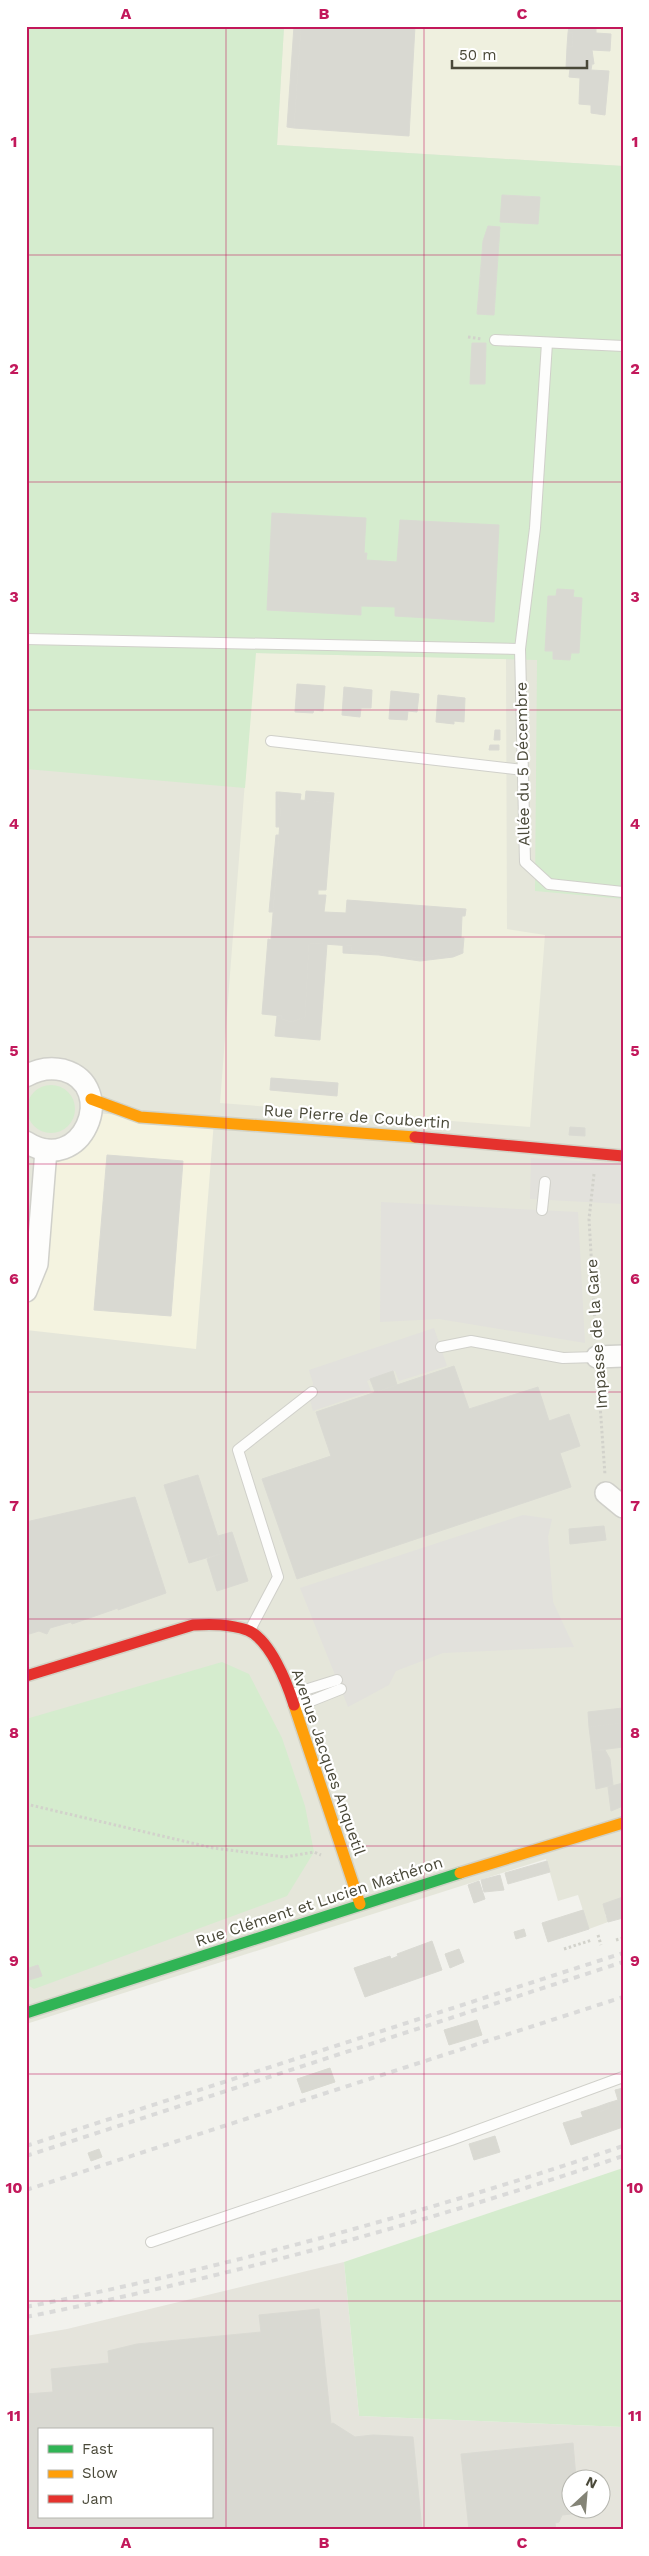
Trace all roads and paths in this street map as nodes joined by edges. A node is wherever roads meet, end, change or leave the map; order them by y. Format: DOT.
graph roads {
  1 [pos="495,340"];
  2 [pos="547,343"];
  3 [pos="623,346"];
  4 [pos="26,639"];
  5 [pos="520,649"];
  6 [pos="271,741"];
  7 [pos="523,770"];
  8 [pos="623,892"];
  9 [pos="26,1076"];
  10 [pos="91,1100"];
  11 [pos="26,1142"];
  12 [pos="46,1150"];
  13 [pos="596,1154"];
  14 [pos="623,1156"];
  15 [pos="544,1182"];
  16 [pos="542,1210"];
  17 [pos="26,1291"];
  18 [pos="441,1347"];
  19 [pos="623,1356"];
  20 [pos="597,1357"];
  21 [pos="312,1392"];
  22 [pos="606,1493"];
  23 [pos="623,1508"];
  24 [pos="249,1631"];
  25 [pos="26,1676"];
  26 [pos="291,1695"];
  27 [pos="295,1707"];
  28 [pos="26,1804"];
  29 [pos="623,1823"];
  30 [pos="347,1867"];
  31 [pos="360,1904"];
  32 [pos="598,1935"];
  33 [pos="623,1938"];
  34 [pos="592,1940"];
  35 [pos="616,1940"];
  36 [pos="601,1945"];
  37 [pos="564,1949"];
  38 [pos="26,2013"];
  39 [pos="623,2077"];
  40 [pos="151,2242"];
  1 -- 2 [label="lane"];
  2 -- 3 [label="lane"];
  2 -- 5 [label="lane, Allée du 5 Décembre"];
  4 -- 5 [label="lane"];
  5 -- 7 [label="lane, Allée du 5 Décembre"];
  6 -- 7 [label="lane"];
  7 -- 8 [label="lane, Allée du 5 Décembre"];
  9 -- 10 [label="street"];
  10 -- 12 [label="street"];
  10 -- 13 [label="street, Rue Pierre de Coubertin"];
  11 -- 12 [label="street"];
  12 -- 17 [label="street"];
  13 -- 14 [label="street, Rue Pierre de Coubertin"];
  13 -- 20 [label="path, Impasse de la Gare"];
  15 -- 16 [label="lane"];
  18 -- 20 [label="lane"];
  19 -- 20 [label="street"];
  20 -- 22 [label="path, Impasse de la Gare"];
  21 -- 24 [label="lane"];
  22 -- 23 [label="street"];
  24 -- 25 [label="street"];
  24 -- 26 [label="street, Avenue Jacques Anquetil"];
  26 -- 27 [label="street, Avenue Jacques Anquetil"];
  26 -- 27 [label="lane"];
  27 -- 30 [label="street, Avenue Jacques Anquetil"];
  28 -- 30 [label="path"];
  29 -- 31 [label="street, Rue Clément et Lucien Mathéron"];
  30 -- 31 [label="street, Avenue Jacques Anquetil"];
  31 -- 38 [label="street, Rue Clément et Lucien Mathéron"];
  32 -- 36 [label="path"];
  33 -- 35 [label="path"];
  34 -- 37 [label="path"];
  39 -- 40 [label="lane"];
}
